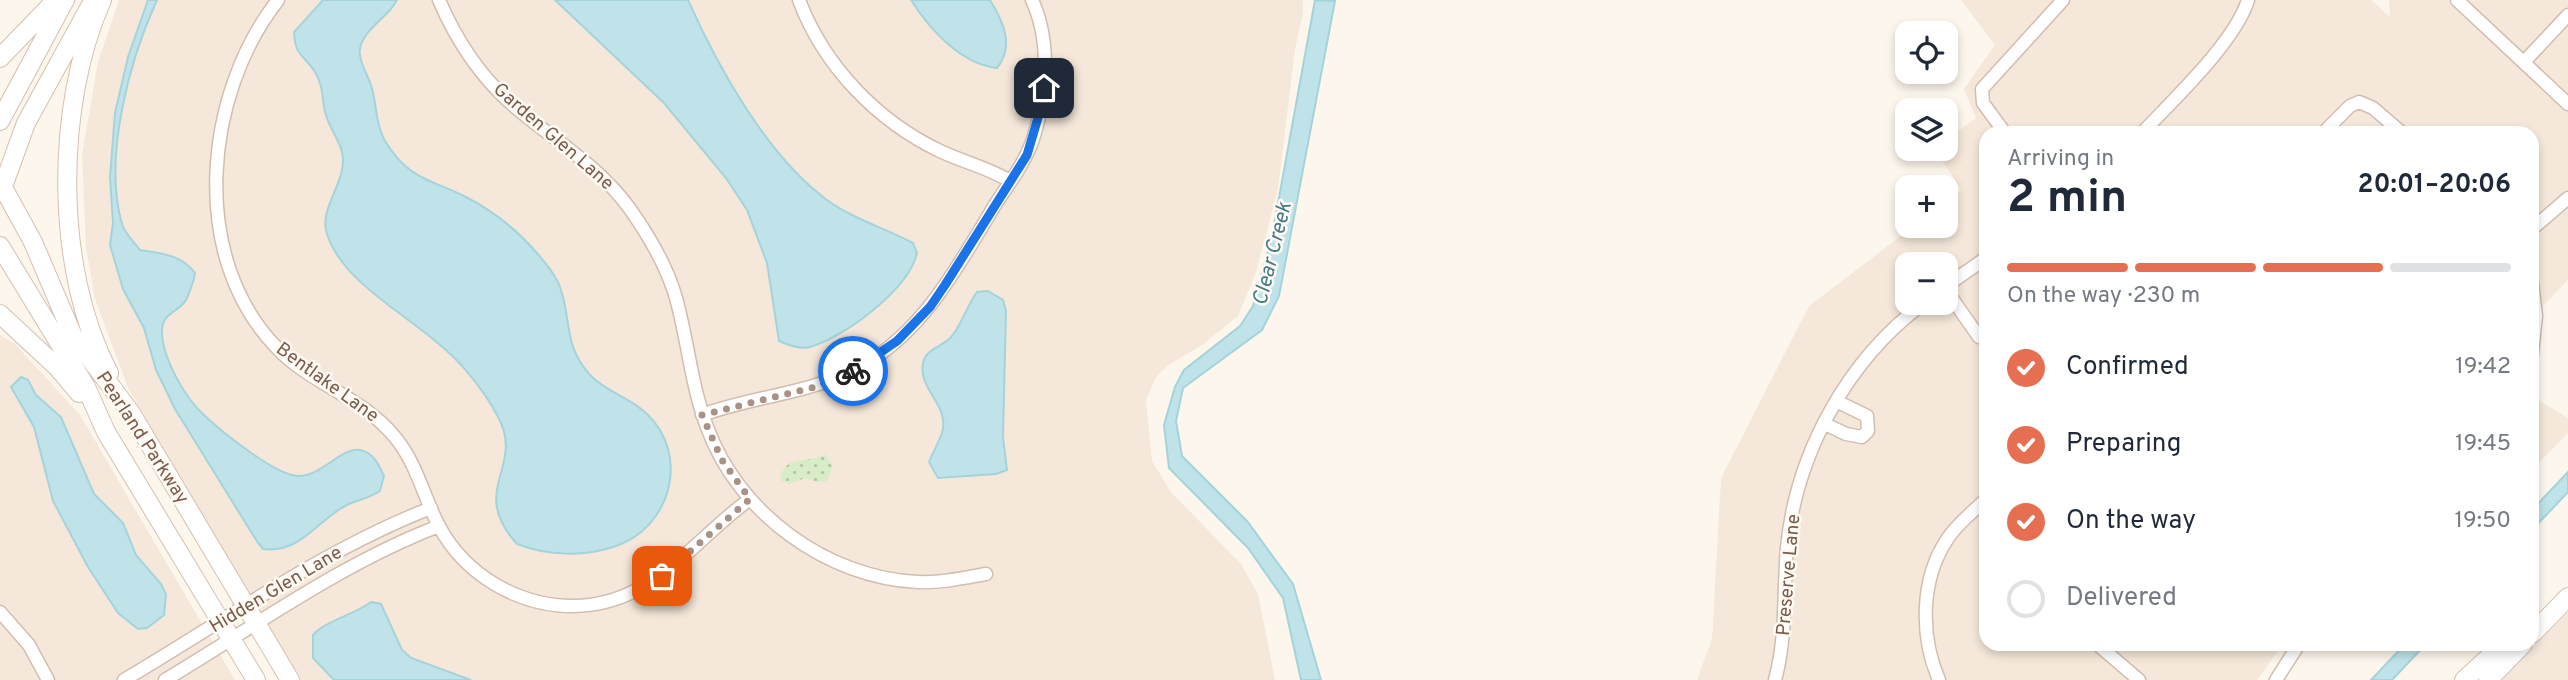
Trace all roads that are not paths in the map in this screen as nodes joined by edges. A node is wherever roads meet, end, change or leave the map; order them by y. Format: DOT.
graph roads {
  1 [pos="56,0"];
  2 [pos="65,0"];
  3 [pos="94,0"];
  4 [pos="103,0"];
  5 [pos="278,0"];
  6 [pos="439,0"];
  7 [pos="799,0"];
  8 [pos="1032,0"];
  9 [pos="2063,0"];
  10 [pos="2248,0"];
  11 [pos="2457,0"];
  12 [pos="2568,15"];
  13 [pos="0,58"];
  14 [pos="2524,62"];
  15 [pos="2568,104"];
  16 [pos="0,121"];
  17 [pos="1999,126"];
  18 [pos="2148,126"];
  19 [pos="2330,126"];
  20 [pos="2394,126"];
  21 [pos="1010,181"];
  22 [pos="2,186"];
  23 [pos="2568,198"];
  24 [pos="2539,223"];
  25 [pos="0,246"];
  26 [pos="1979,263"];
  27 [pos="1958,279"];
  28 [pos="1958,306"];
  29 [pos="0,314"];
  30 [pos="1910,315"];
  31 [pos="1979,337"];
  32 [pos="1836,401"];
  33 [pos="131,413"];
  34 [pos="702,415"];
  35 [pos="1825,424"];
  36 [pos="106,432"];
  37 [pos="750,499"];
  38 [pos="1979,506"];
  39 [pos="431,508"];
  40 [pos="439,526"];
  41 [pos="986,574"];
  42 [pos="2568,594"];
  43 [pos="247,607"];
  44 [pos="0,612"];
  45 [pos="2539,614"];
  46 [pos="222,621"];
  47 [pos="257,625"];
  48 [pos="2539,626"];
  49 [pos="232,640"];
  50 [pos="2105,651"];
  51 [pos="2295,651"];
  52 [pos="2495,651"];
  53 [pos="2516,651"];
  54 [pos="48,680"];
  55 [pos="124,680"];
  56 [pos="165,680"];
  57 [pos="256,680"];
  58 [pos="290,680"];
  59 [pos="1775,680"];
  60 [pos="1939,680"];
  61 [pos="2139,680"];
  62 [pos="2276,680"];
  63 [pos="2464,680"];
  64 [pos="2488,680"];
  1 -- 13 [label="main road"];
  2 -- 16 [label="main road"];
  3 -- 22 [label="main road, Pearland Parkway"];
  4 -- 33 [label="main road"];
  5 -- 39 [label="street, Bentlake Lane"];
  6 -- 34 [label="street, Garden Glen Lane"];
  7 -- 21 [label="street"];
  8 -- 21 [label="street"];
  9 -- 17 [label="street"];
  10 -- 18 [label="street"];
  11 -- 14 [label="street"];
  12 -- 14 [label="street"];
  14 -- 15 [label="street"];
  19 -- 20 [label="street"];
  21 -- 34 [label="street"];
  22 -- 33 [label="main road, Pearland Parkway"];
  23 -- 24 [label="street"];
  25 -- 36 [label="main road, Pearland Parkway"];
  26 -- 27 [label="street"];
  28 -- 31 [label="street"];
  29 -- 36 [label="main road"];
  30 -- 32 [label="street, Preserve Lane"];
  32 -- 35 [label="street, Preserve Lane"];
  32 -- 35 [label="street"];
  33 -- 43 [label="main road, Pearland Parkway"];
  34 -- 37 [label="street, Garden Glen Lane"];
  35 -- 59 [label="street, Preserve Lane"];
  36 -- 46 [label="main road, Pearland Parkway"];
  37 -- 40 [label="street, Bentlake Lane"];
  37 -- 41 [label="street, Garden Glen Lane"];
  38 -- 60 [label="street"];
  39 -- 40 [label="street, Bentlake Lane"];
  39 -- 43 [label="street, Hidden Glen Lane"];
  40 -- 47 [label="street, Hidden Glen Lane"];
  42 -- 45 [label="main road"];
  42 -- 48 [label="main road"];
  43 -- 46 [label="street, Hidden Glen Lane"];
  43 -- 47 [label="main road, Pearland Parkway"];
  44 -- 54 [label="street"];
  46 -- 49 [label="main road, Pearland Parkway"];
  46 -- 55 [label="street, Hidden Glen Lane"];
  47 -- 49 [label="street, Hidden Glen Lane"];
  47 -- 58 [label="main road, Pearland Parkway"];
  49 -- 56 [label="street, Hidden Glen Lane"];
  49 -- 57 [label="main road, Pearland Parkway"];
  50 -- 61 [label="street"];
  51 -- 62 [label="street"];
  52 -- 63 [label="main road"];
  53 -- 64 [label="main road"];
}
